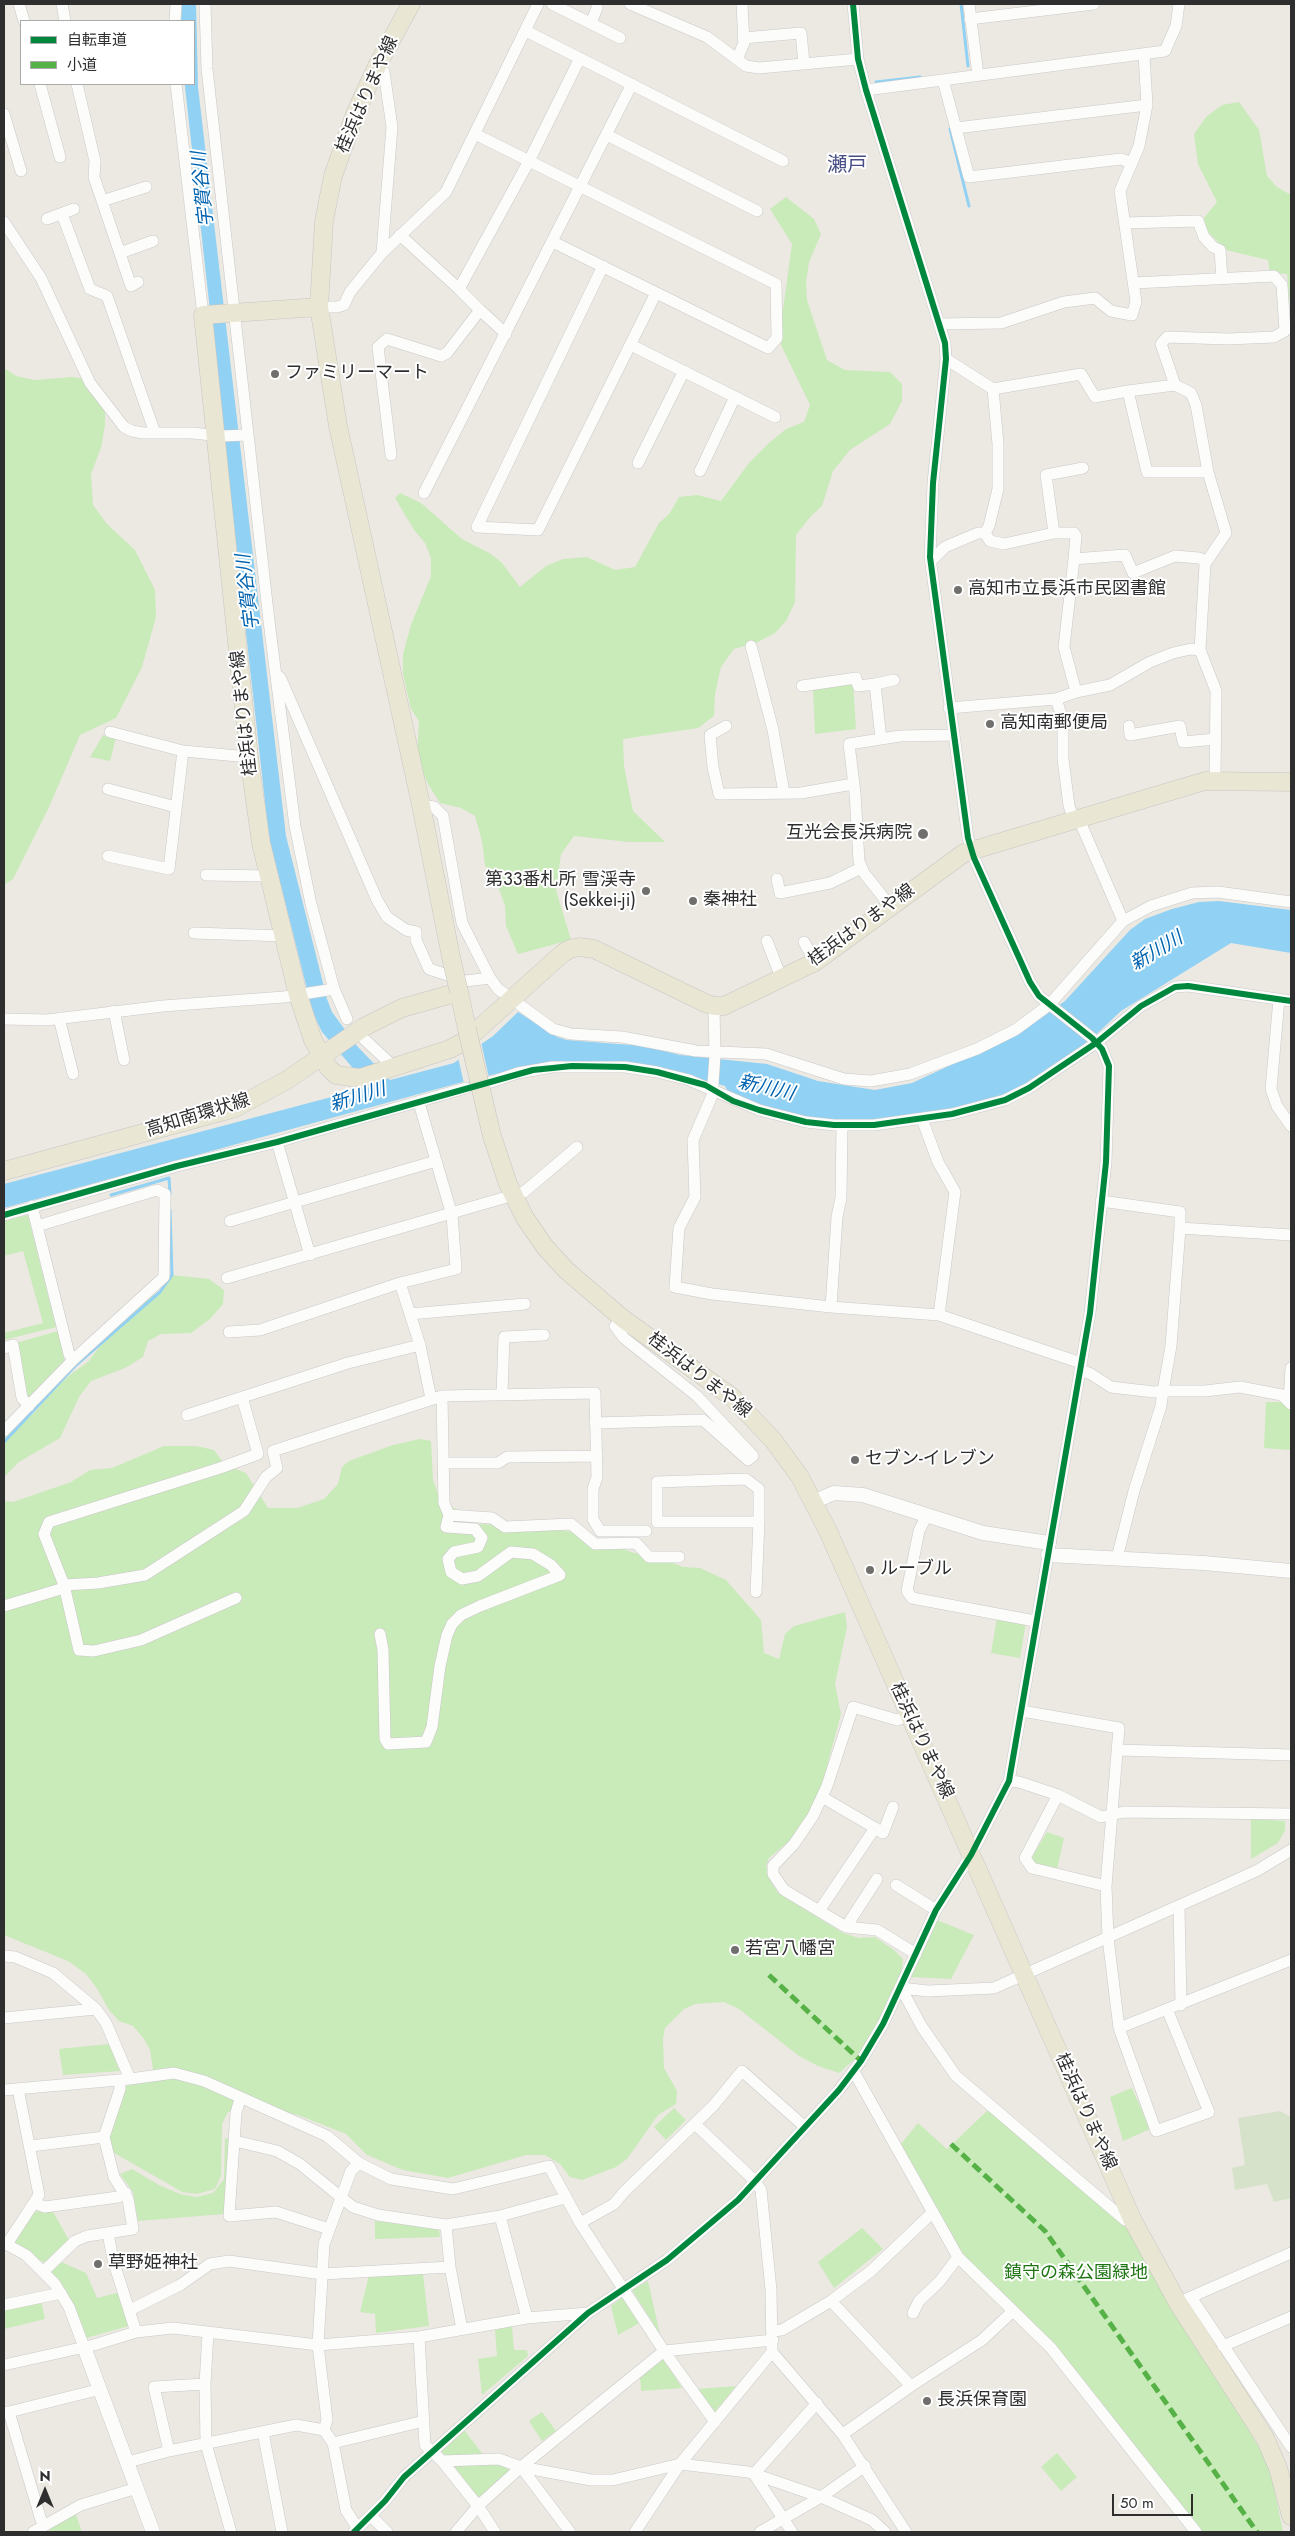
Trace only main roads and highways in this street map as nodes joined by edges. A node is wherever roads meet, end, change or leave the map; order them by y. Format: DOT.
graph roads {
  1 [pos="411,4"];
  2 [pos="319,307"];
  3 [pos="1291,782"];
  4 [pos="459,992"];
  5 [pos="327,1052"];
  6 [pos="4,1171"];
  7 [pos="1291,2516"];
  1 -- 2 [label="main road, 桂浜はりまや線"];
  2 -- 4 [label="main road, 桂浜はりまや線, bridge"];
  2 -- 5 [label="main road, 桂浜はりまや線"];
  3 -- 5 [label="main road, 桂浜はりまや線"];
  4 -- 5 [label="main road, 高知南環状線"];
  4 -- 7 [label="main road, 桂浜はりまや線, bridge"];
  5 -- 6 [label="main road, 高知南環状線"];
}
